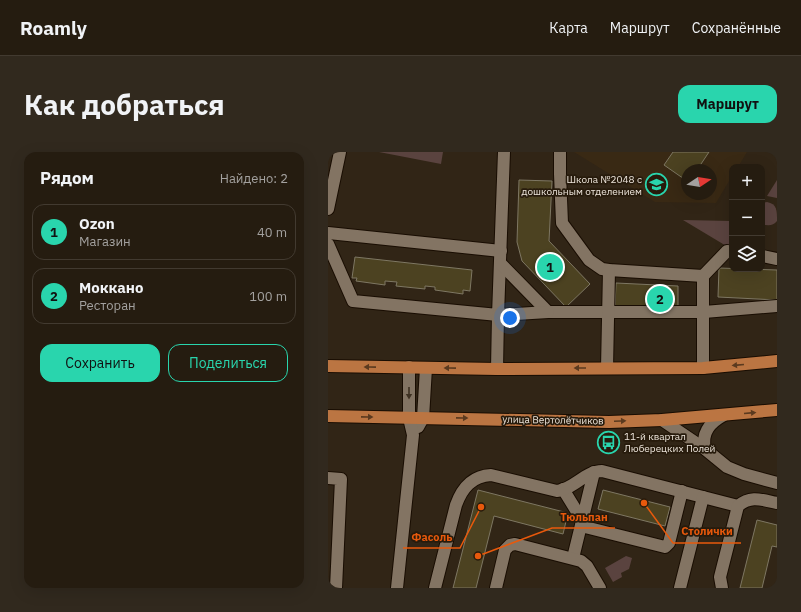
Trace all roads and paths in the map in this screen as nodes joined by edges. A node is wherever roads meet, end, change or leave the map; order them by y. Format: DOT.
graph roads {
  1 [pos="340,152"];
  2 [pos="504,152"];
  3 [pos="560,152"];
  4 [pos="328,209"];
  5 [pos="328,233"];
  6 [pos="328,244"];
  7 [pos="501,251"];
  8 [pos="729,251"];
  9 [pos="765,257"];
  10 [pos="777,259"];
  11 [pos="500,264"];
  12 [pos="609,270"];
  13 [pos="704,276"];
  14 [pos="777,306"];
  15 [pos="548,312"];
  16 [pos="608,312"];
  17 [pos="704,312"];
  18 [pos="498,315"];
  19 [pos="777,361"];
  20 [pos="328,366"];
  21 [pos="409,367"];
  22 [pos="426,368"];
  23 [pos="606,368"];
  24 [pos="703,368"];
  25 [pos="497,369"];
  26 [pos="777,410"];
  27 [pos="724,415"];
  28 [pos="328,416"];
  29 [pos="409,418"];
  30 [pos="423,418"];
  31 [pos="662,420"];
  32 [pos="413,435"];
  33 [pos="705,449"];
  34 [pos="594,472"];
  35 [pos="328,478"];
  36 [pos="777,483"];
  37 [pos="564,490"];
  38 [pos="682,491"];
  39 [pos="703,497"];
  40 [pos="777,503"];
  41 [pos="738,506"];
  42 [pos="582,523"];
  43 [pos="573,558"];
  44 [pos="334,585"];
  45 [pos="397,588"];
  46 [pos="435,588"];
  47 [pos="496,588"];
  48 [pos="600,588"];
  49 [pos="680,588"];
  50 [pos="722,588"];
  1 -- 4 [label="street"];
  2 -- 7 [label="street"];
  3 -- 12 [label="street"];
  5 -- 7 [label="street"];
  6 -- 18 [label="street"];
  7 -- 11 [label="street"];
  8 -- 13 [label="street"];
  9 -- 10 [label="street"];
  11 -- 15 [label="street"];
  11 -- 18 [label="street"];
  12 -- 13 [label="street"];
  12 -- 16 [label="street"];
  13 -- 17 [label="street"];
  14 -- 17 [label="street"];
  15 -- 16 [label="street"];
  15 -- 18 [label="street"];
  16 -- 17 [label="street"];
  16 -- 23 [label="street"];
  17 -- 24 [label="street"];
  18 -- 25 [label="street"];
  19 -- 24 [label="main road, one-way"];
  21 -- 20 [label="main road, one-way"];
  21 -- 22 [label="main road"];
  21 -- 29 [label="street, one-way"];
  25 -- 22 [label="main road, one-way"];
  22 -- 30 [label="street"];
  23 -- 24 [label="main road"];
  23 -- 25 [label="main road, one-way"];
  27 -- 26 [label="main road, улица Вертолётчиков, one-way"];
  27 -- 31 [label="main road, улица Вертолётчиков"];
  27 -- 33 [label="street"];
  28 -- 29 [label="main road, улица Вертолётчиков, one-way"];
  29 -- 30 [label="main road, улица Вертолётчиков"];
  29 -- 32 [label="street"];
  30 -- 31 [label="main road, улица Вертолётчиков, one-way"];
  30 -- 32 [label="street"];
  31 -- 33 [label="street"];
  32 -- 45 [label="street"];
  33 -- 36 [label="street"];
  34 -- 37 [label="street"];
  34 -- 38 [label="street"];
  34 -- 42 [label="street"];
  35 -- 44 [label="street"];
  37 -- 42 [label="street"];
  37 -- 46 [label="street"];
  38 -- 39 [label="street"];
  38 -- 42 [label="street"];
  39 -- 41 [label="street"];
  39 -- 49 [label="street"];
  40 -- 41 [label="street"];
  41 -- 50 [label="street"];
  42 -- 43 [label="street"];
  43 -- 47 [label="street"];
  43 -- 48 [label="street"];
}
